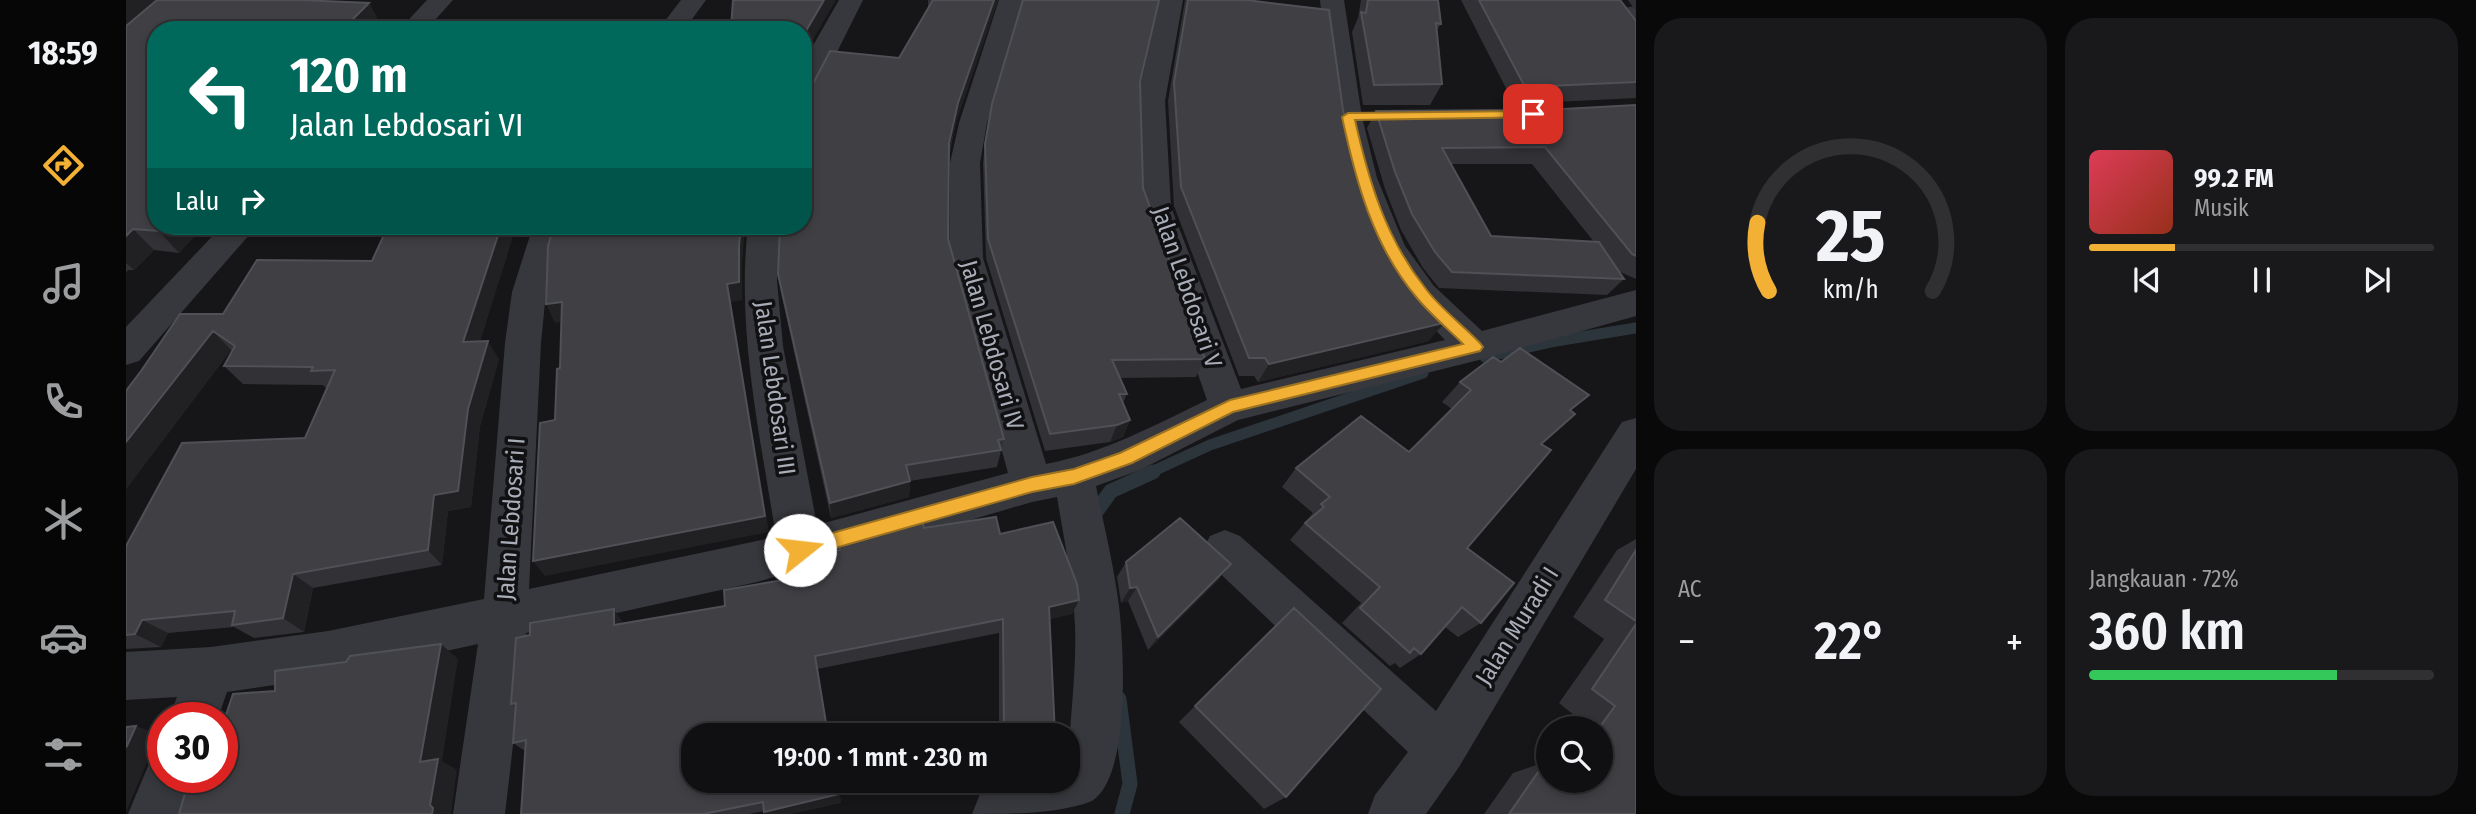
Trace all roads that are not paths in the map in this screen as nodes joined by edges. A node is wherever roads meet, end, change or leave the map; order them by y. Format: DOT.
graph roads {
  1 [pos="441,0"];
  2 [pos="694,0"];
  3 [pos="851,0"];
  4 [pos="1011,0"];
  5 [pos="1171,0"];
  6 [pos="1332,0"];
  7 [pos="421,21"];
  8 [pos="678,21"];
  9 [pos="812,72"];
  10 [pos="233,235"];
  11 [pos="546,235"];
  12 [pos="763,235"];
  13 [pos="1636,303"];
  14 [pos="1475,347"];
  15 [pos="126,351"];
  16 [pos="1230,407"];
  17 [pos="1636,434"];
  18 [pos="1053,480"];
  19 [pos="800,550"];
  20 [pos="1225,550"];
  21 [pos="505,616"];
  22 [pos="211,671"];
  23 [pos="126,676"];
  24 [pos="199,702"];
  25 [pos="1441,749"];
  26 [pos="163,793"];
  27 [pos="995,813"];
  28 [pos="154,814"];
  29 [pos="479,814"];
  30 [pos="1394,814"];
  1 -- 7 [label="street"];
  2 -- 8 [label="street"];
  3 -- 9 [label="street"];
  4 -- 18 [label="street, Jalan Lebdosari IV"];
  5 -- 16 [label="street, Jalan Lebdosari V"];
  6 -- 14 [label="street"];
  10 -- 15 [label="street"];
  11 -- 21 [label="street, Jalan Lebdosari I"];
  12 -- 19 [label="street, Jalan Lebdosari III"];
  13 -- 14 [label="street"];
  14 -- 16 [label="street"];
  16 -- 18 [label="street"];
  17 -- 25 [label="street, Jalan Muradi I"];
  18 -- 19 [label="street"];
  18 -- 27 [label="street, Jalan Lebdosari IV"];
  19 -- 21 [label="street"];
  20 -- 25 [label="street"];
  21 -- 22 [label="street"];
  21 -- 29 [label="street, Jalan Lebdosari I"];
  22 -- 23 [label="street"];
  22 -- 24 [label="street"];
  25 -- 30 [label="street, Jalan Muradi I"];
  26 -- 28 [label="street"];
}
